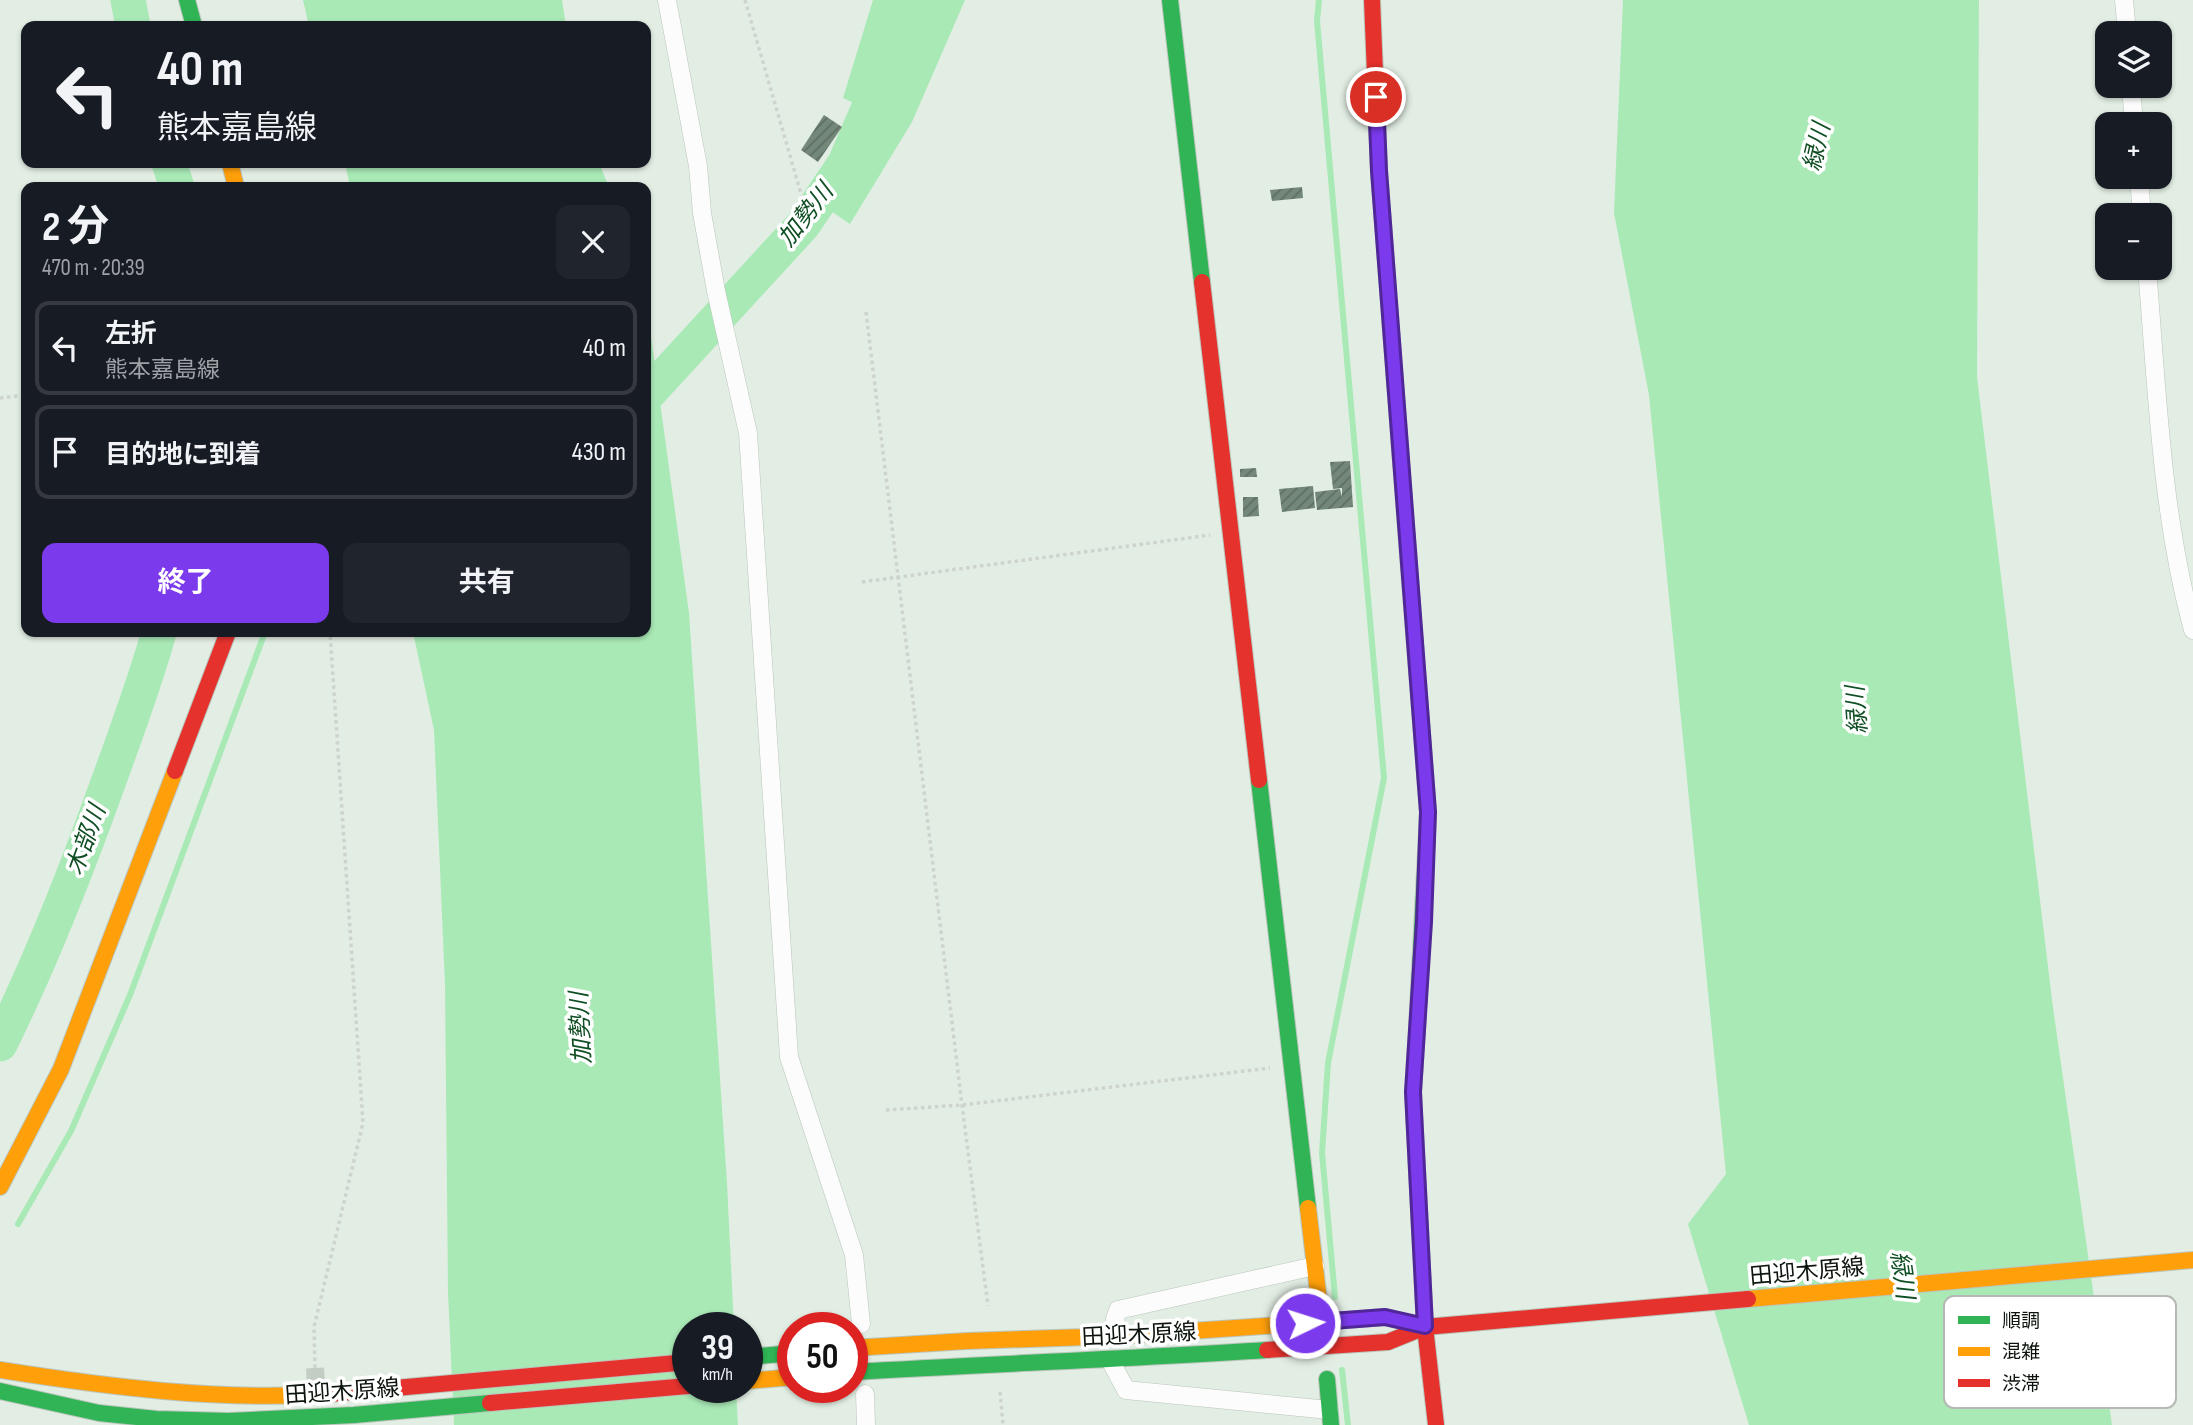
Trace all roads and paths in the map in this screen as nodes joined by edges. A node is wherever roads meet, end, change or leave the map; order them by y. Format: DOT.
graph roads {
  1 [pos="187,0"];
  2 [pos="667,0"];
  3 [pos="745,0"];
  4 [pos="1170,0"];
  5 [pos="1372,0"];
  6 [pos="2124,0"];
  7 [pos="193,21"];
  8 [pos="2126,21"];
  9 [pos="806,211"];
  10 [pos="2148,280"];
  11 [pos="866,312"];
  12 [pos="21,396"];
  13 [pos="0,398"];
  14 [pos="1231,532"];
  15 [pos="897,576"];
  16 [pos="862,582"];
  17 [pos="2193,630"];
  18 [pos="226,637"];
  19 [pos="330,637"];
  20 [pos="1293,1065"];
  21 [pos="962,1105"];
  22 [pos="886,1110"];
  23 [pos="0,1187"];
  24 [pos="2193,1260"];
  25 [pos="1315,1266"];
  26 [pos="1319,1301"];
  27 [pos="988,1306"];
  28 [pos="860,1312"];
  29 [pos="1425,1326"];
  30 [pos="1118,1336"];
  31 [pos="868,1347"];
  32 [pos="1110,1360"];
  33 [pos="672,1363"];
  34 [pos="315,1368"];
  35 [pos="0,1370"];
  36 [pos="868,1371"];
  37 [pos="1327,1379"];
  38 [pos="672,1387"];
  39 [pos="0,1391"];
  40 [pos="1000,1392"];
  41 [pos="865,1403"];
  42 [pos="1330,1418"];
  43 [pos="866,1425"];
  44 [pos="1003,1425"];
  45 [pos="1436,1425"];
  1 -- 7 [label="main road"];
  2 -- 28 [label="street"];
  3 -- 9 [label="path"];
  4 -- 14 [label="main road"];
  5 -- 29 [label="main road"];
  6 -- 8 [label="street"];
  10 -- 17 [label="street"];
  11 -- 15 [label="path"];
  12 -- 13 [label="path"];
  14 -- 15 [label="path"];
  14 -- 20 [label="main road"];
  15 -- 16 [label="path"];
  15 -- 21 [label="path"];
  18 -- 23 [label="main road"];
  19 -- 34 [label="path"];
  20 -- 21 [label="path"];
  20 -- 25 [label="main road"];
  21 -- 22 [label="path"];
  21 -- 27 [label="path"];
  24 -- 29 [label="main road, 田迎木原線"];
  25 -- 26 [label="main road"];
  25 -- 30 [label="street"];
  29 -- 30 [label="main road, 田迎木原線"];
  29 -- 32 [label="main road, 田迎木原線"];
  29 -- 45 [label="main road"];
  30 -- 31 [label="main road, 田迎木原線"];
  32 -- 36 [label="main road, 田迎木原線"];
  32 -- 42 [label="street"];
  33 -- 35 [label="main road, 田迎木原線"];
  37 -- 42 [label="main road"];
  38 -- 39 [label="main road, 田迎木原線"];
  40 -- 44 [label="path"];
  41 -- 43 [label="street"];
}
